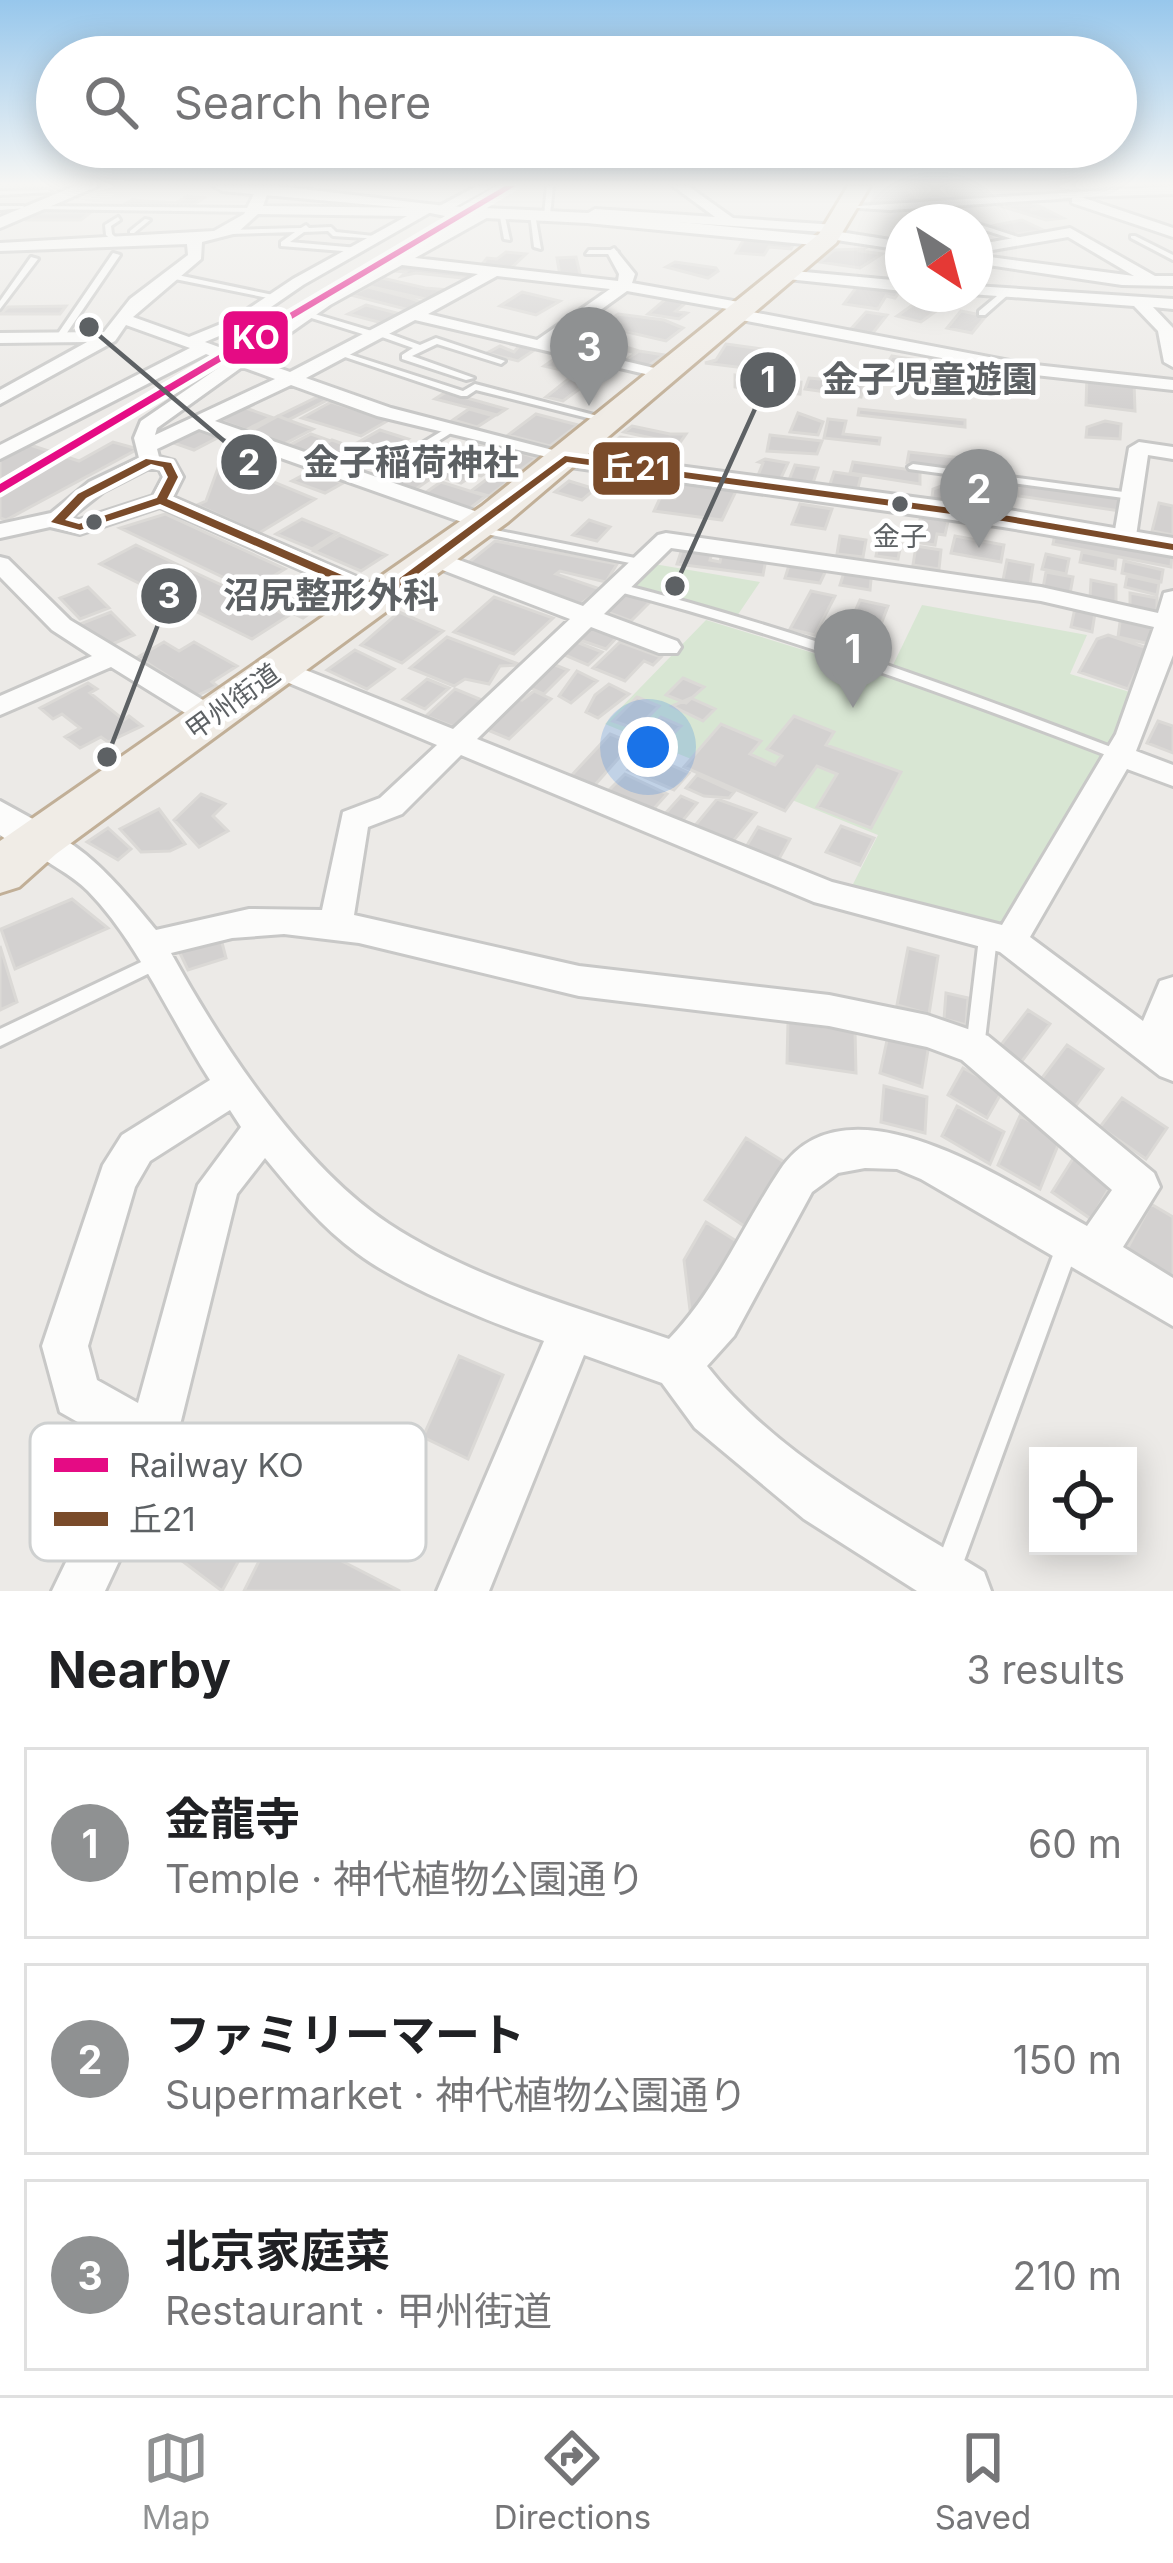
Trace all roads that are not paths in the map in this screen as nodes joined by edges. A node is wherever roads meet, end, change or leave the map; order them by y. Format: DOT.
graph roads {
  1 [pos="33,260"];
  2 [pos="109,260"];
  3 [pos="177,260"];
  4 [pos="191,260"];
  5 [pos="337,260"];
  6 [pos="395,260"];
  7 [pos="397,260"];
  8 [pos="619,260"];
  9 [pos="800,260"];
  10 [pos="1118,260"];
  11 [pos="993,262"];
  12 [pos="185,265"];
  13 [pos="495,271"];
  14 [pos="168,275"];
  15 [pos="783,275"];
  16 [pos="1122,280"];
  17 [pos="1154,281"];
  18 [pos="1173,281"];
  19 [pos="885,284"];
  20 [pos="624,286"];
  21 [pos="993,292"];
  22 [pos="1006,293"];
  23 [pos="273,297"];
  24 [pos="1139,302"];
  25 [pos="1173,304"];
  26 [pos="0,307"];
  27 [pos="740,311"];
  28 [pos="982,313"];
  29 [pos="308,314"];
  30 [pos="413,315"];
  31 [pos="124,319"];
  32 [pos="377,334"];
  33 [pos="110,337"];
  34 [pos="0,338"];
  35 [pos="59,338"];
  36 [pos="200,344"];
  37 [pos="538,347"];
  38 [pos="420,348"];
  39 [pos="342,353"];
  40 [pos="245,359"];
  41 [pos="501,361"];
  42 [pos="1173,362"];
  43 [pos="665,376"];
  44 [pos="289,377"];
  45 [pos="469,378"];
  46 [pos="1173,385"];
  47 [pos="0,398"];
  48 [pos="196,421"];
  49 [pos="611,421"];
  50 [pos="450,430"];
  51 [pos="149,453"];
  52 [pos="0,454"];
  53 [pos="1173,454"];
  54 [pos="565,459"];
  55 [pos="913,467"];
  56 [pos="371,486"];
  57 [pos="1131,496"];
  58 [pos="161,500"];
  59 [pos="55,518"];
  60 [pos="479,525"];
  61 [pos="0,531"];
  62 [pos="1125,536"];
  63 [pos="1173,547"];
  64 [pos="435,559"];
  65 [pos="640,562"];
  66 [pos="0,564"];
  67 [pos="616,587"];
  68 [pos="382,597"];
  69 [pos="1171,611"];
  70 [pos="585,616"];
  71 [pos="668,647"];
  72 [pos="112,657"];
  73 [pos="279,669"];
  74 [pos="1163,679"];
  75 [pos="0,706"];
  76 [pos="212,718"];
  77 [pos="453,742"];
  78 [pos="1119,755"];
  79 [pos="1173,776"];
  80 [pos="9,846"];
  81 [pos="336,923"];
  82 [pos="999,939"];
  83 [pos="153,954"];
  84 [pos="1173,992"];
  85 [pos="0,1038"];
  86 [pos="975,1048"];
  87 [pos="1162,1056"];
  88 [pos="234,1086"];
  89 [pos="264,1128"];
  90 [pos="1082,1246"];
  91 [pos="1173,1304"];
  92 [pos="572,1329"];
  93 [pos="677,1365"];
  94 [pos="127,1423"];
  95 [pos="157,1423"];
  96 [pos="93,1561"];
  97 [pos="955,1585"];
  98 [pos="78,1591"];
  99 [pos="463,1591"];
  1 -- 26 [label="lane"];
  2 -- 35 [label="lane"];
  3 -- 12 [label="street"];
  4 -- 12 [label="street"];
  5 -- 23 [label="street"];
  6 -- 29 [label="street"];
  7 -- 13 [label="street"];
  8 -- 20 [label="street"];
  9 -- 15 [label="highway, 甲州街道"];
  10 -- 17 [label="street"];
  11 -- 16 [label="street"];
  12 -- 14 [label="street"];
  13 -- 20 [label="street"];
  13 -- 30 [label="street"];
  14 -- 23 [label="lane"];
  14 -- 31 [label="street"];
  15 -- 19 [label="street"];
  15 -- 27 [label="highway, 甲州街道"];
  16 -- 17 [label="street"];
  16 -- 24 [label="street"];
  17 -- 18 [label="street"];
  20 -- 27 [label="street"];
  20 -- 37 [label="street"];
  21 -- 22 [label="street"];
  22 -- 24 [label="street"];
  22 -- 28 [label="lane"];
  23 -- 36 [label="street"];
  24 -- 25 [label="street"];
  24 -- 42 [label="street"];
  27 -- 43 [label="highway, 甲州街道"];
  27 -- 46 [label="street"];
  29 -- 32 [label="lane"];
  29 -- 40 [label="street"];
  30 -- 32 [label="street"];
  30 -- 37 [label="street"];
  31 -- 33 [label="street"];
  31 -- 36 [label="street"];
  32 -- 38 [label="lane"];
  32 -- 39 [label="street"];
  33 -- 35 [label="street"];
  33 -- 47 [label="street"];
  34 -- 35 [label="street"];
  36 -- 40 [label="street"];
  36 -- 52 [label="street"];
  37 -- 43 [label="street"];
  38 -- 41 [label="lane"];
  38 -- 45 [label="lane"];
  39 -- 44 [label="street"];
  39 -- 49 [label="lane"];
  40 -- 44 [label="street"];
  40 -- 51 [label="street"];
  43 -- 49 [label="highway, 甲州街道"];
  44 -- 48 [label="street"];
  44 -- 50 [label="street"];
  48 -- 51 [label="street"];
  48 -- 56 [label="street"];
  49 -- 54 [label="highway, 甲州街道"];
  50 -- 54 [label="street"];
  50 -- 56 [label="lane"];
  51 -- 58 [label="street"];
  51 -- 59 [label="street"];
  53 -- 57 [label="street"];
  54 -- 60 [label="highway, 甲州街道"];
  54 -- 62 [label="street"];
  55 -- 57 [label="lane"];
  56 -- 60 [label="street"];
  57 -- 62 [label="street"];
  58 -- 59 [label="street"];
  58 -- 68 [label="street"];
  59 -- 61 [label="street"];
  60 -- 64 [label="highway, 甲州街道"];
  60 -- 65 [label="lane"];
  62 -- 63 [label="street"];
  64 -- 68 [label="highway, 甲州街道"];
  64 -- 70 [label="street"];
  65 -- 67 [label="street"];
  65 -- 69 [label="street"];
  66 -- 72 [label="street"];
  67 -- 70 [label="street"];
  67 -- 78 [label="lane"];
  68 -- 73 [label="highway, 甲州街道"];
  69 -- 74 [label="street"];
  70 -- 71 [label="street"];
  70 -- 77 [label="street"];
  72 -- 75 [label="street"];
  72 -- 76 [label="street"];
  73 -- 76 [label="highway, 甲州街道"];
  73 -- 77 [label="street"];
  74 -- 78 [label="street"];
  76 -- 80 [label="highway, 甲州街道"];
  77 -- 81 [label="street"];
  77 -- 82 [label="street"];
  78 -- 79 [label="street"];
  78 -- 82 [label="street"];
  80 -- 83 [label="street"];
  81 -- 83 [label="street"];
  81 -- 86 [label="street"];
  82 -- 86 [label="lane"];
  82 -- 87 [label="street"];
  83 -- 85 [label="lane"];
  83 -- 88 [label="street"];
  84 -- 87 [label="street"];
  86 -- 90 [label="street"];
  88 -- 89 [label="street"];
  88 -- 94 [label="street"];
  89 -- 92 [label="street"];
  89 -- 95 [label="street"];
  90 -- 91 [label="street"];
  90 -- 93 [label="street"];
  90 -- 97 [label="lane"];
  92 -- 93 [label="street"];
  92 -- 99 [label="street"];
  93 -- 97 [label="street"];
  96 -- 98 [label="street"];
}
